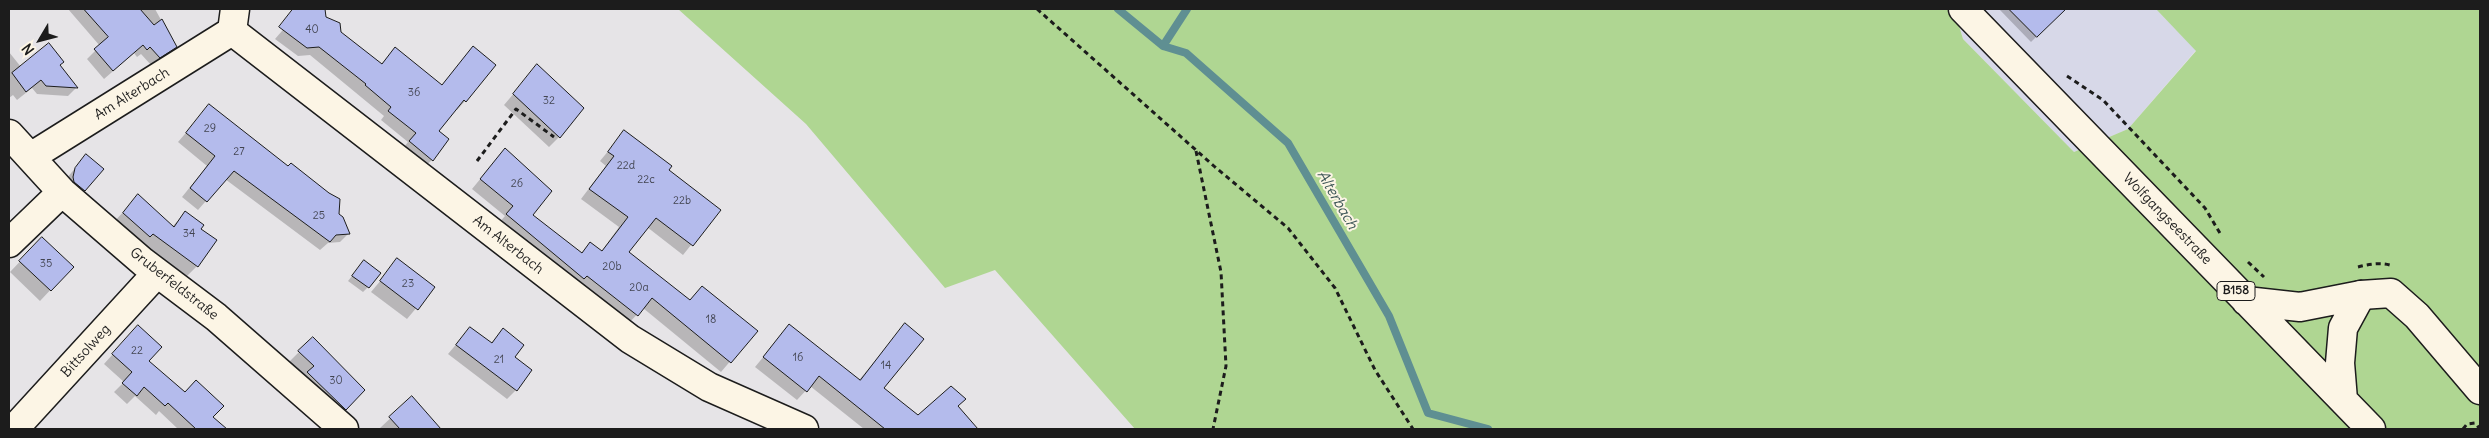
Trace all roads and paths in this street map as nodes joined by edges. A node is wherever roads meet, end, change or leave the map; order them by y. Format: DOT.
graph roads {
  1 [pos="1037,9"];
  2 [pos="1963,9"];
  3 [pos="233,20"];
  4 [pos="2063,73"];
  5 [pos="9,134"];
  6 [pos="554,137"];
  7 [pos="1196,150"];
  8 [pos="32,156"];
  9 [pos="477,161"];
  10 [pos="62,192"];
  11 [pos="2222,236"];
  12 [pos="9,243"];
  13 [pos="2247,261"];
  14 [pos="2396,267"];
  15 [pos="2349,270"];
  16 [pos="157,273"];
  17 [pos="2266,279"];
  18 [pos="2361,295"];
  19 [pos="2246,301"];
  20 [pos="2480,390"];
  21 [pos="2343,400"];
  22 [pos="14,429"];
  23 [pos="344,429"];
  24 [pos="804,429"];
  25 [pos="1213,429"];
  26 [pos="1413,429"];
  27 [pos="2371,429"];
  28 [pos="2463,429"];
  29 [pos="2480,429"];
  1 -- 7 [label="path"];
  2 -- 19 [label="street, Wolfgangseestraße / B158"];
  3 -- 8 [label="street, Am Alterbach"];
  3 -- 24 [label="street, Am Alterbach"];
  4 -- 11 [label="path"];
  5 -- 8 [label="street, Gruberfeldstraße"];
  6 -- 9 [label="path"];
  7 -- 25 [label="path"];
  7 -- 26 [label="path"];
  8 -- 10 [label="street, Gruberfeldstraße"];
  10 -- 12 [label="street"];
  10 -- 16 [label="street, Gruberfeldstraße"];
  13 -- 17 [label="path"];
  14 -- 15 [label="path"];
  16 -- 22 [label="street, Bittsolweg"];
  16 -- 23 [label="street, Gruberfeldstraße"];
  18 -- 19 [label="street"];
  18 -- 20 [label="street"];
  18 -- 21 [label="street"];
  19 -- 21 [label="street, Wolfgangseestraße / B158"];
  21 -- 27 [label="street, Wolfgangseestraße / B158"];
  28 -- 29 [label="path"];
}
